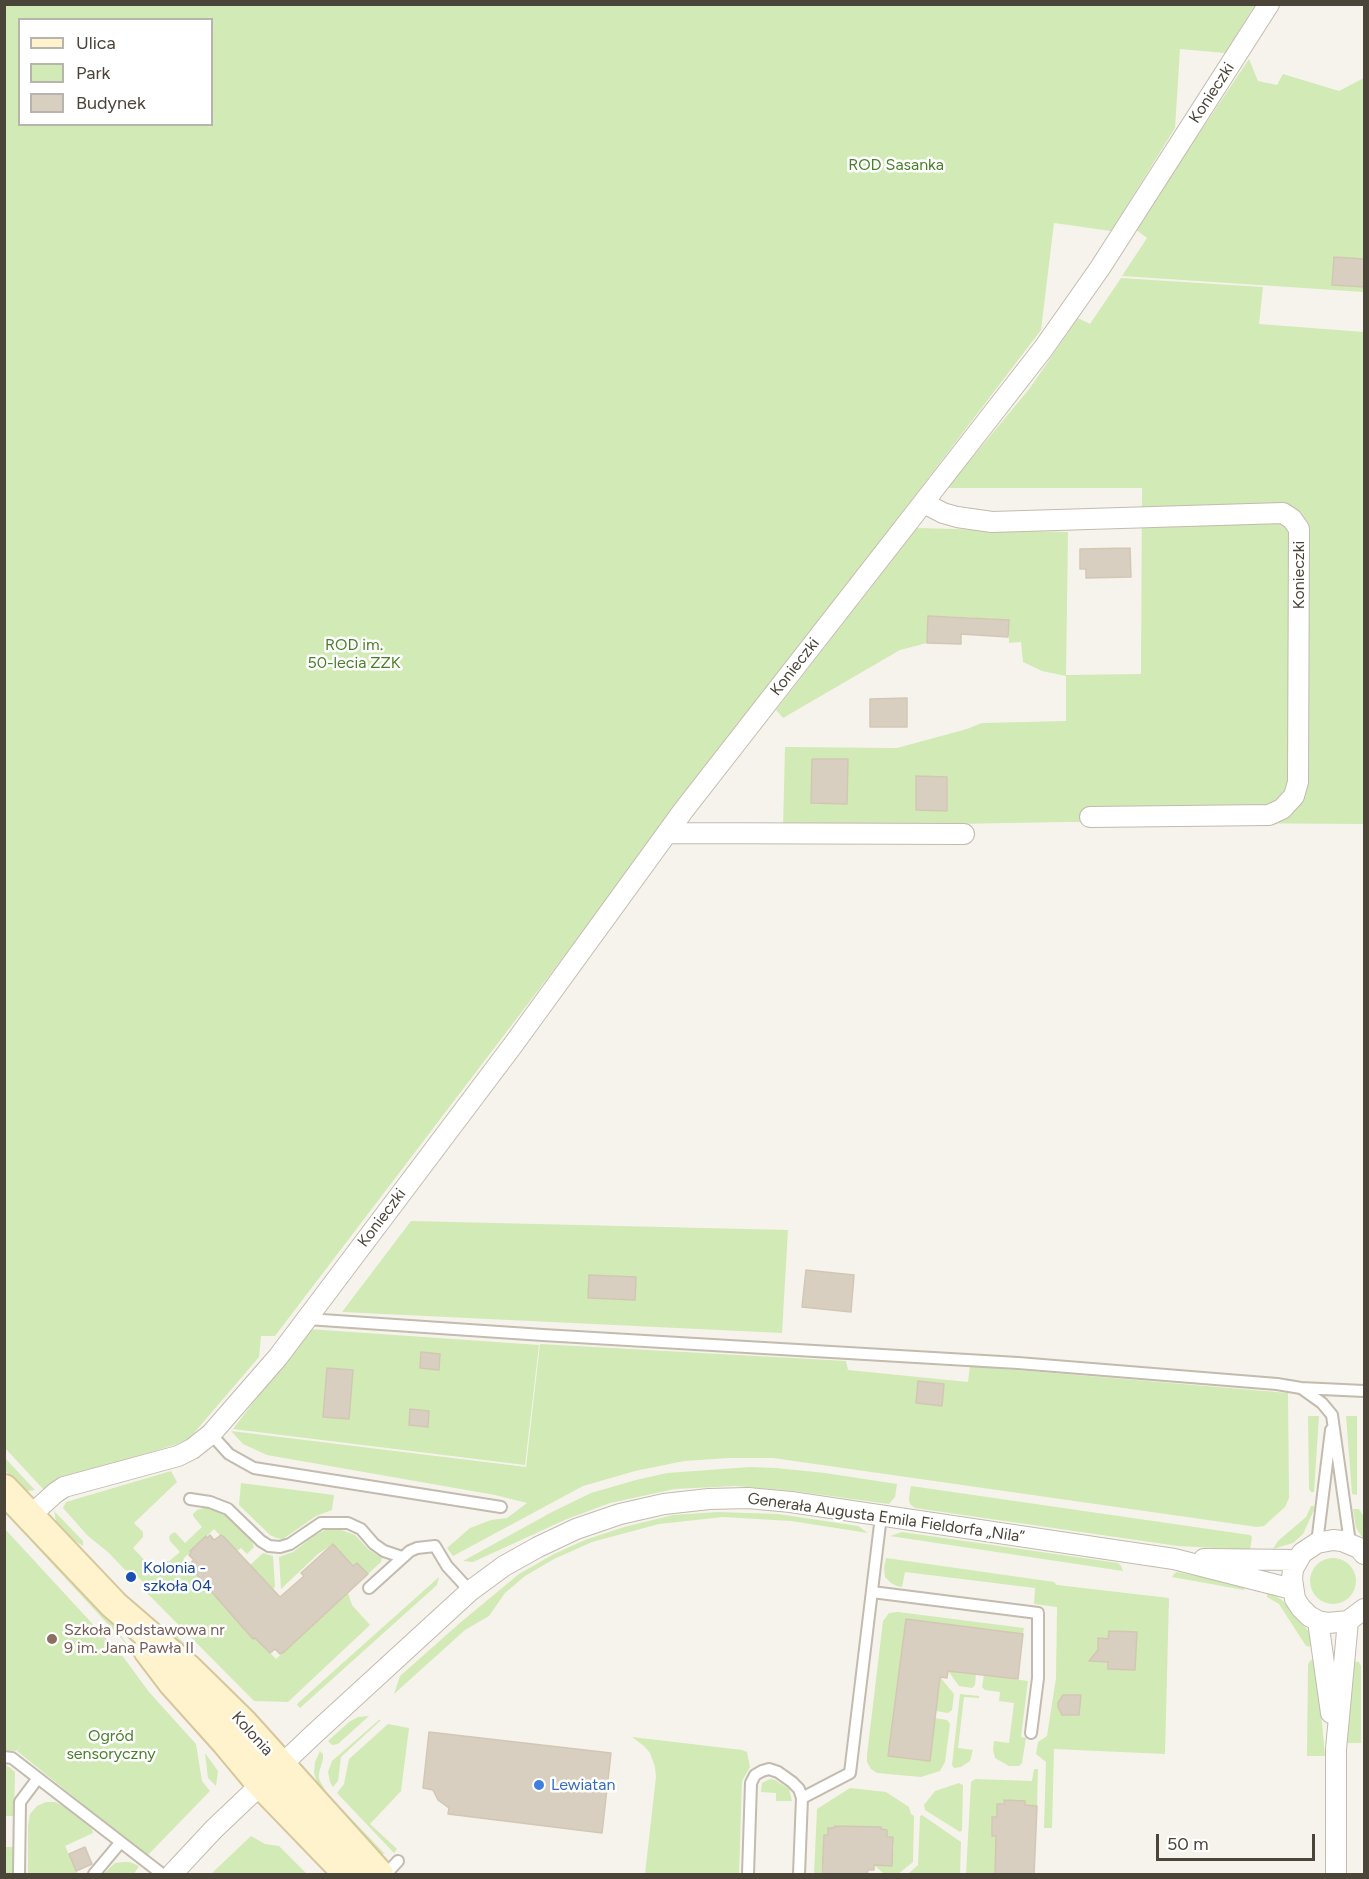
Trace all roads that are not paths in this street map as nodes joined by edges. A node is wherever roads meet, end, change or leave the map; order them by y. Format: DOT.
graph roads {
  1 [pos="1269,4"];
  2 [pos="924,503"];
  3 [pos="1090,817"];
  4 [pos="667,833"];
  5 [pos="964,834"];
  6 [pos="307,1319"];
  7 [pos="1301,1388"];
  8 [pos="1365,1391"];
  9 [pos="1332,1415"];
  10 [pos="211,1434"];
  11 [pos="4,1489"];
  12 [pos="190,1499"];
  13 [pos="501,1507"];
  14 [pos="30,1516"];
  15 [pos="881,1516"];
  16 [pos="1317,1543"];
  17 [pos="1357,1548"];
  18 [pos="402,1557"];
  19 [pos="1174,1559"];
  20 [pos="1298,1560"];
  21 [pos="369,1588"];
  22 [pos="1292,1589"];
  23 [pos="470,1591"];
  24 [pos="872,1592"];
  25 [pos="1365,1609"];
  26 [pos="1318,1621"];
  27 [pos="1348,1621"];
  28 [pos="1031,1733"];
  29 [pos="1336,1749"];
  30 [pos="4,1757"];
  31 [pos="271,1775"];
  32 [pos="38,1778"];
  33 [pos="802,1798"];
  34 [pos="120,1843"];
  35 [pos="388,1868"];
  36 [pos="19,1875"];
  37 [pos="94,1875"];
  38 [pos="162,1875"];
  39 [pos="172,1875"];
  40 [pos="348,1875"];
  41 [pos="386,1875"];
  42 [pos="748,1875"];
  43 [pos="799,1875"];
  44 [pos="1336,1875"];
  1 -- 2 [label="street, Konieczki"];
  2 -- 3 [label="street, Konieczki"];
  2 -- 4 [label="street, Konieczki"];
  4 -- 5 [label="street"];
  4 -- 6 [label="street, Konieczki"];
  6 -- 7 [label="lane"];
  6 -- 10 [label="street, Konieczki"];
  7 -- 8 [label="lane"];
  7 -- 9 [label="lane"];
  9 -- 16 [label="lane"];
  9 -- 17 [label="lane"];
  10 -- 13 [label="lane"];
  10 -- 14 [label="street, Konieczki"];
  11 -- 14 [label="street, Kolonia"];
  12 -- 18 [label="lane"];
  14 -- 31 [label="street, Kolonia"];
  15 -- 19 [label="street, Generała Augusta Emila Fieldorfa „Nila”"];
  15 -- 23 [label="street, Generała Augusta Emila Fieldorfa „Nila”"];
  15 -- 24 [label="lane"];
  16 -- 17 [label="street"];
  16 -- 20 [label="street"];
  18 -- 21 [label="lane"];
  18 -- 23 [label="lane"];
  19 -- 20 [label="street, Generała Augusta Emila Fieldorfa „Nila”"];
  19 -- 22 [label="street, Generała Augusta Emila Fieldorfa „Nila”"];
  20 -- 22 [label="street"];
  22 -- 26 [label="street"];
  23 -- 31 [label="street, Generała Augusta Emila Fieldorfa „Nila”"];
  24 -- 28 [label="lane"];
  24 -- 33 [label="lane"];
  25 -- 27 [label="street"];
  26 -- 27 [label="street"];
  26 -- 29 [label="street"];
  27 -- 29 [label="street"];
  29 -- 44 [label="street"];
  30 -- 32 [label="lane"];
  31 -- 35 [label="street, Kolonia"];
  31 -- 39 [label="street, Generała Augusta Emila Fieldorfa „Nila”"];
  31 -- 40 [label="street, Kolonia"];
  32 -- 34 [label="lane"];
  32 -- 36 [label="lane"];
  33 -- 42 [label="lane"];
  33 -- 43 [label="lane"];
  34 -- 37 [label="lane"];
  34 -- 38 [label="lane"];
  35 -- 41 [label="lane"];
}
